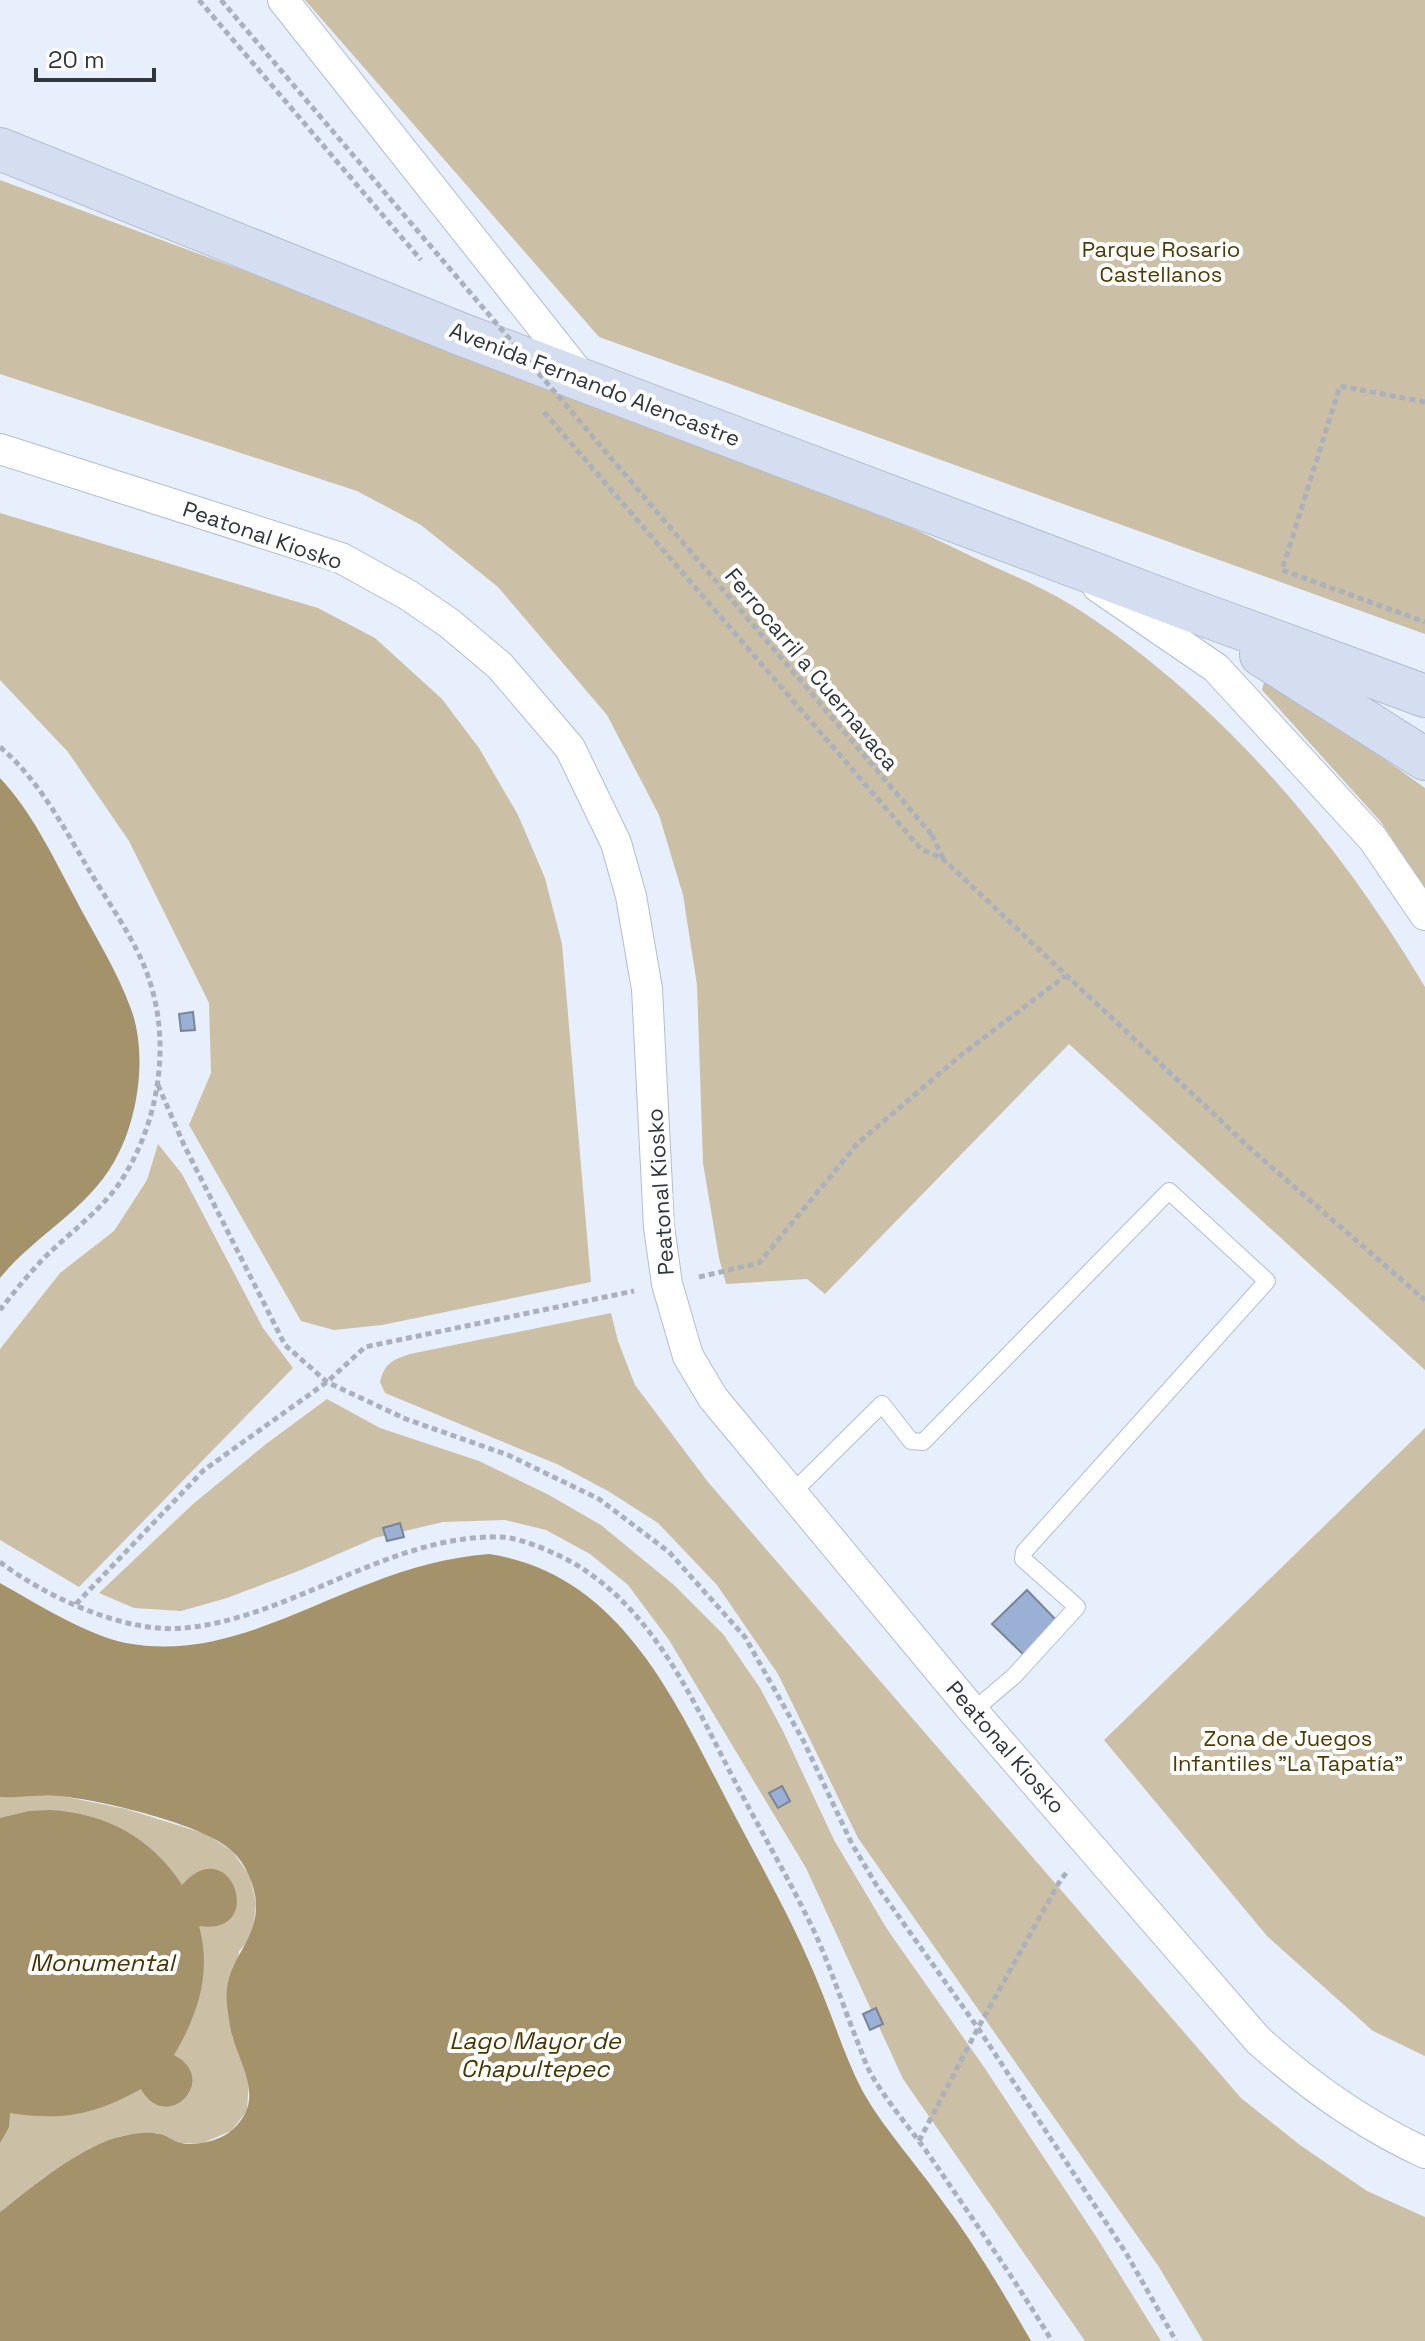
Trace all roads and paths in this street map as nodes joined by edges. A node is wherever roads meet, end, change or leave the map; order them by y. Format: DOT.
graph roads {
  1 [pos="199,0"];
  2 [pos="221,0"];
  3 [pos="283,0"];
  4 [pos="0,149"];
  5 [pos="421,260"];
  6 [pos="585,381"];
  7 [pos="1425,402"];
  8 [pos="536,403"];
  9 [pos="0,449"];
  10 [pos="1057,559"];
  11 [pos="1193,611"];
  12 [pos="1425,622"];
  13 [pos="1425,696"];
  14 [pos="0,747"];
  15 [pos="1425,759"];
  16 [pos="943,859"];
  17 [pos="1425,915"];
  18 [pos="1065,976"];
  19 [pos="158,1085"];
  20 [pos="667,1284"];
  21 [pos="1425,1300"];
  22 [pos="0,1310"];
  23 [pos="327,1382"];
  24 [pos="792,1493"];
  25 [pos="0,1562"];
  26 [pos="76,1604"];
  27 [pos="973,1711"];
  28 [pos="1090,1845"];
  29 [pos="978,2028"];
  30 [pos="919,2141"];
  31 [pos="1425,2153"];
  32 [pos="1052,2341"];
  33 [pos="1176,2341"];
  1 -- 5 [label="path"];
  2 -- 16 [label="path, Ferrocarril a Cuernavaca, bridge"];
  3 -- 6 [label="street"];
  4 -- 6 [label="street, Avenida Fernando Alencastre"];
  6 -- 10 [label="street, Avenida Fernando Alencastre"];
  7 -- 12 [label="path"];
  8 -- 16 [label="path, Ferrocarril a Cuernavaca"];
  9 -- 20 [label="street, Peatonal Kiosko"];
  10 -- 11 [label="street, Avenida Fernando Alencastre"];
  10 -- 17 [label="street"];
  11 -- 13 [label="street, Avenida Fernando Alencastre"];
  11 -- 15 [label="street, Avenida Fernando Alencastre"];
  14 -- 19 [label="path"];
  16 -- 18 [label="path"];
  18 -- 20 [label="path"];
  18 -- 21 [label="path"];
  19 -- 22 [label="path"];
  19 -- 23 [label="path"];
  20 -- 23 [label="path"];
  20 -- 24 [label="street, Peatonal Kiosko"];
  23 -- 26 [label="path"];
  23 -- 29 [label="path"];
  24 -- 27 [label="street, Peatonal Kiosko"];
  24 -- 27 [label="lane"];
  25 -- 26 [label="path"];
  26 -- 30 [label="path"];
  27 -- 28 [label="street, Peatonal Kiosko"];
  28 -- 29 [label="path"];
  28 -- 31 [label="street, Peatonal Kiosko"];
  29 -- 30 [label="path"];
  29 -- 33 [label="path"];
  30 -- 32 [label="path"];
}
